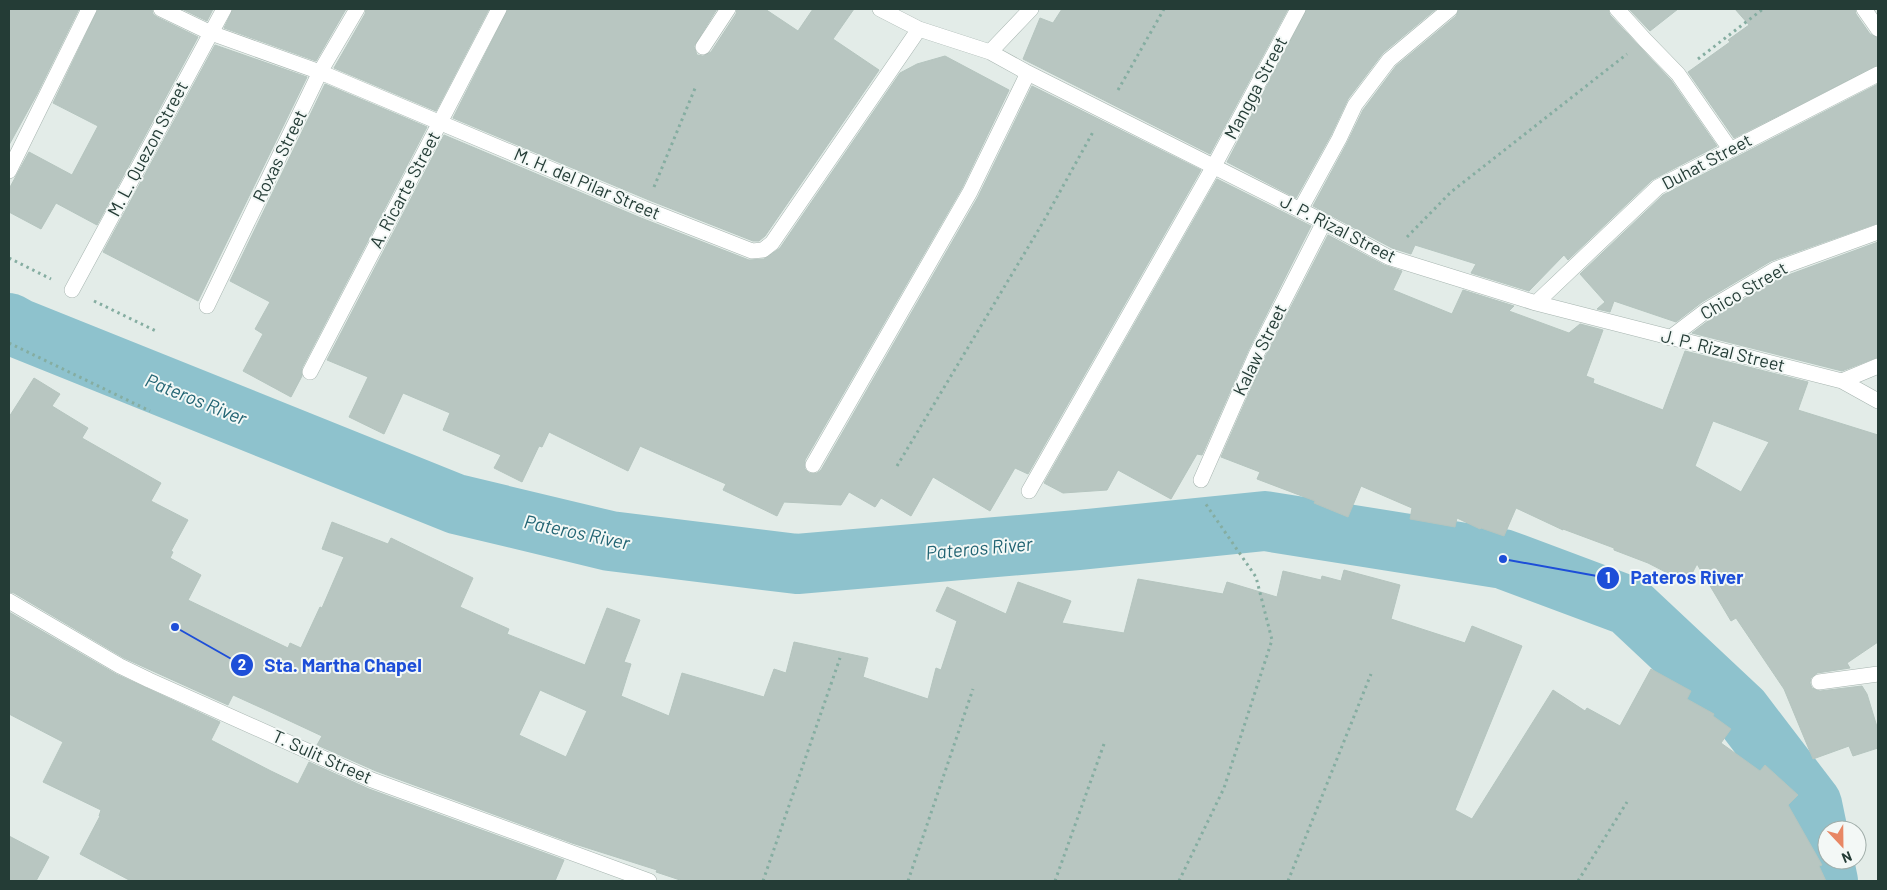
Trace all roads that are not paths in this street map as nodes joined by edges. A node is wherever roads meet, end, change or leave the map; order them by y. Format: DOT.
graph roads {
  1 [pos="89,9"];
  2 [pos="161,9"];
  3 [pos="224,9"];
  4 [pos="357,9"];
  5 [pos="499,9"];
  6 [pos="728,9"];
  7 [pos="880,9"];
  8 [pos="1031,9"];
  9 [pos="1298,9"];
  10 [pos="1450,9"];
  11 [pos="1617,9"];
  12 [pos="1864,9"];
  13 [pos="919,29"];
  14 [pos="1878,29"];
  15 [pos="211,33"];
  16 [pos="703,48"];
  17 [pos="990,52"];
  18 [pos="320,72"];
  19 [pos="1028,73"];
  20 [pos="1878,74"];
  21 [pos="440,122"];
  22 [pos="1730,149"];
  23 [pos="1214,166"];
  24 [pos="9,171"];
  25 [pos="1300,210"];
  26 [pos="1324,222"];
  27 [pos="1878,232"];
  28 [pos="72,290"];
  29 [pos="1536,303"];
  30 [pos="207,306"];
  31 [pos="1670,338"];
  32 [pos="1878,366"];
  33 [pos="310,372"];
  34 [pos="1842,381"];
  35 [pos="1878,401"];
  36 [pos="813,465"];
  37 [pos="1201,480"];
  38 [pos="1029,490"];
  39 [pos="9,601"];
  40 [pos="1878,674"];
  41 [pos="1819,682"];
  42 [pos="649,881"];
  1 -- 24 [label="street"];
  2 -- 15 [label="street, M. H. del Pilar Street"];
  3 -- 15 [label="street, M. L. Quezon Street"];
  4 -- 18 [label="street, Roxas Street"];
  5 -- 21 [label="street, A. Ricarte Street"];
  6 -- 16 [label="street"];
  7 -- 13 [label="street, J. P. Rizal Street"];
  8 -- 17 [label="street"];
  9 -- 23 [label="street, Mangga Street"];
  10 -- 25 [label="street"];
  11 -- 22 [label="street"];
  12 -- 14 [label="street"];
  13 -- 17 [label="street, J. P. Rizal Street"];
  13 -- 21 [label="street, M. H. del Pilar Street"];
  15 -- 18 [label="street, M. H. del Pilar Street"];
  15 -- 28 [label="street, M. L. Quezon Street"];
  17 -- 19 [label="street, J. P. Rizal Street"];
  18 -- 21 [label="street, M. H. del Pilar Street"];
  18 -- 30 [label="street, Roxas Street"];
  19 -- 23 [label="street, J. P. Rizal Street"];
  19 -- 36 [label="street"];
  20 -- 22 [label="street, Duhat Street"];
  21 -- 33 [label="street, A. Ricarte Street"];
  22 -- 29 [label="street, Duhat Street"];
  23 -- 25 [label="street, J. P. Rizal Street"];
  23 -- 38 [label="street, Mangga Street"];
  25 -- 26 [label="street, J. P. Rizal Street"];
  26 -- 29 [label="street, J. P. Rizal Street"];
  26 -- 37 [label="street, Kalaw Street"];
  27 -- 31 [label="street, Chico Street"];
  29 -- 31 [label="street, J. P. Rizal Street"];
  31 -- 34 [label="street, J. P. Rizal Street"];
  32 -- 34 [label="street"];
  34 -- 35 [label="street, J. P. Rizal Street"];
  39 -- 42 [label="street, T. Sulit Street"];
  40 -- 41 [label="street"];
}
